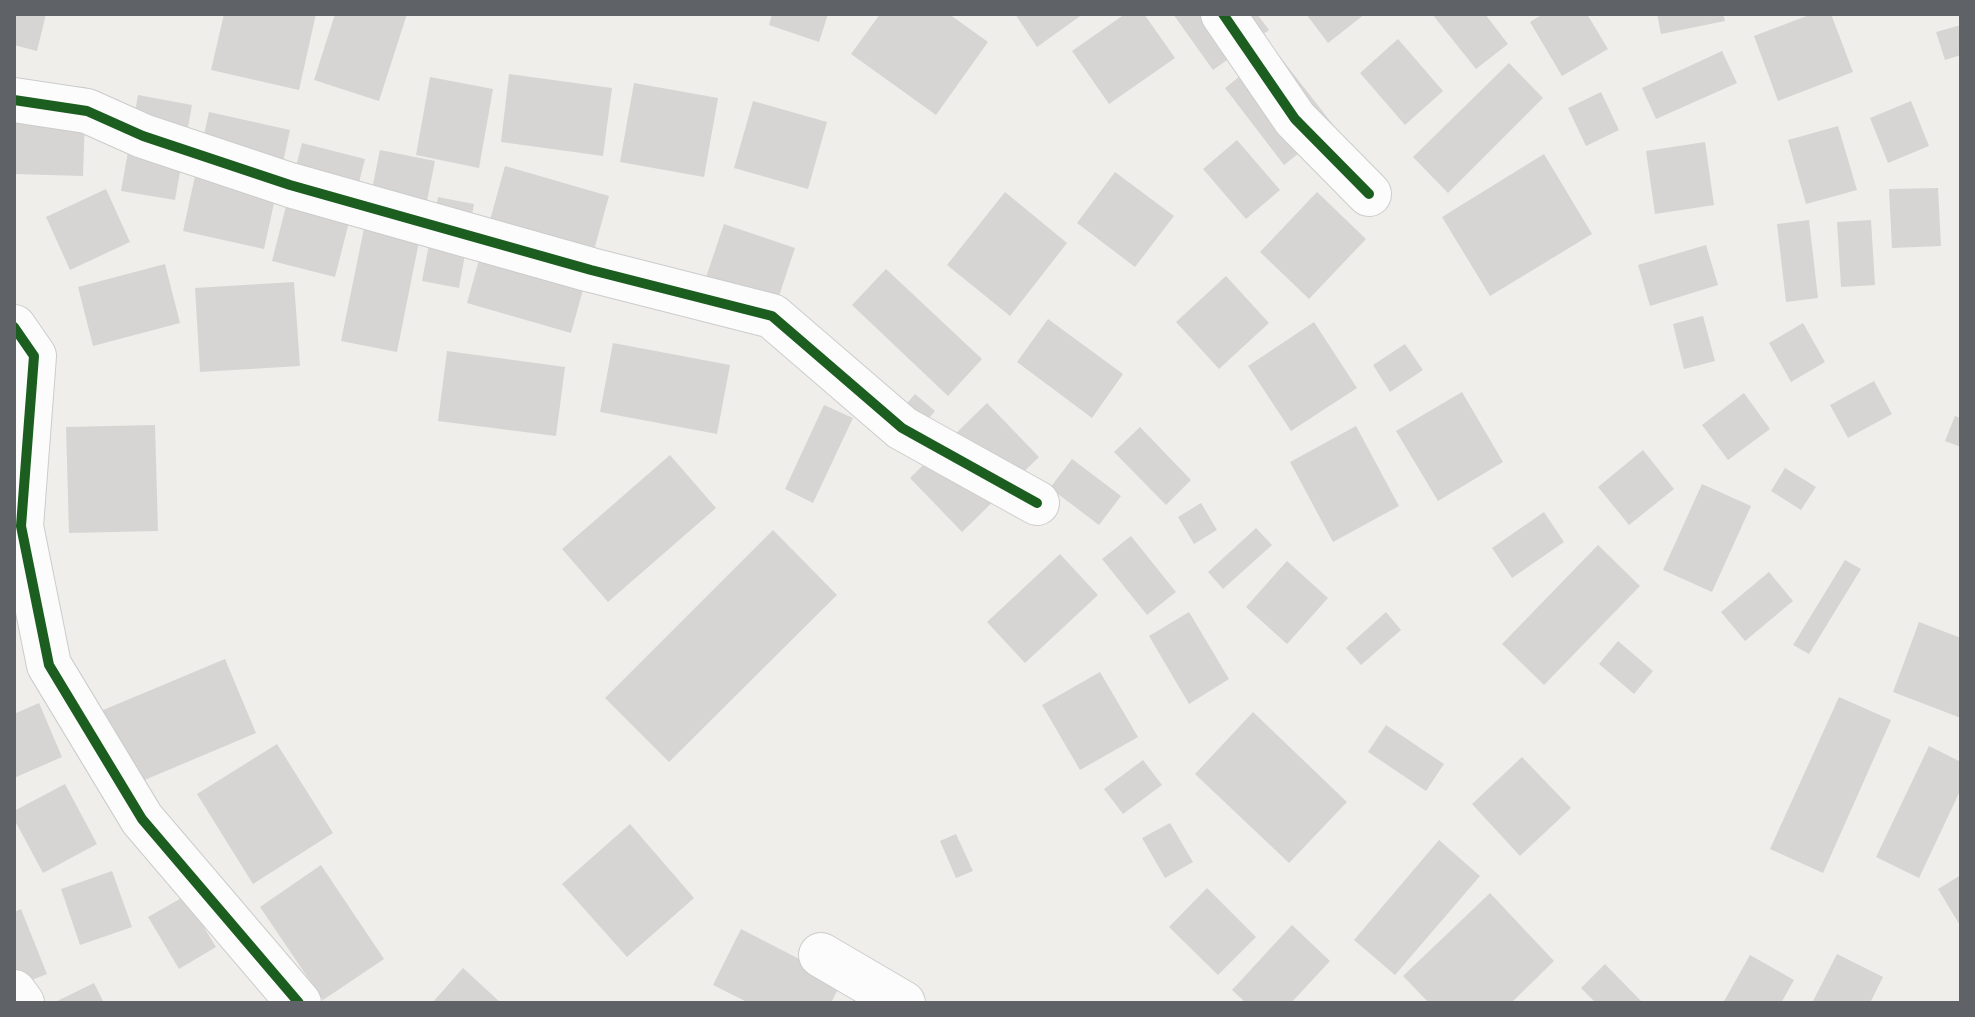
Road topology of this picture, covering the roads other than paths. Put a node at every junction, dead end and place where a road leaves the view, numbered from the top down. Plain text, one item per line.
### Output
1 (1223, 14) edge
2 (14, 100) edge
3 (1369, 194) dead end
4 (14, 327) edge
5 (1037, 503) dead end
6 (821, 955) dead end
7 (14, 992) edge
8 (22, 1003) edge
9 (299, 1003) edge
10 (903, 1003) edge

1 - 3 street
2 - 5 street
4 - 9 street
6 - 10 street
7 - 8 street

